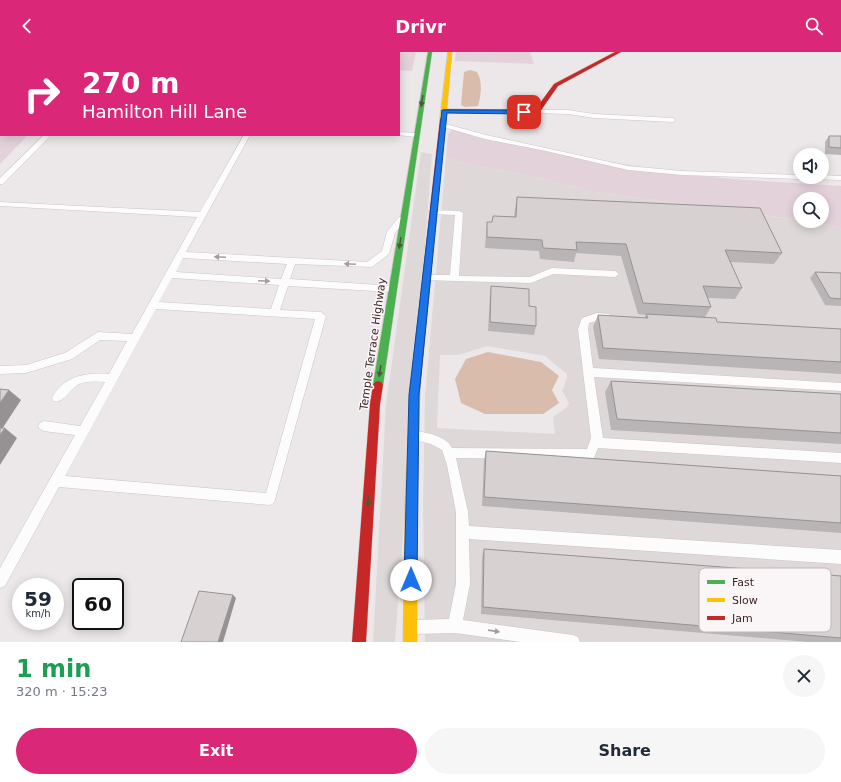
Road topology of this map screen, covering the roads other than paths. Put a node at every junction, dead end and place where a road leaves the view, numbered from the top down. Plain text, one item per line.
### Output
1 (430, 52) edge
2 (450, 52) edge
3 (618, 52) edge
4 (439, 62) junction
5 (444, 111) junction
6 (538, 112) junction
7 (673, 120) dead end
8 (442, 125) junction
9 (400, 134) edge
10 (417, 134) junction
11 (47, 136) edge
12 (245, 136) edge
13 (793, 177) edge
14 (829, 178) edge
15 (841, 178) edge
16 (0, 182) edge
17 (0, 204) edge
18 (433, 212) junction
19 (202, 215) junction
20 (404, 218) junction
21 (180, 255) junction
22 (292, 261) junction
23 (615, 274) dead end
24 (169, 275) junction
25 (426, 278) junction
26 (454, 279) junction
27 (284, 282) junction
28 (393, 289) junction
29 (152, 305) junction
30 (274, 313) junction
31 (621, 319) edge
32 (134, 338) junction
33 (0, 370) edge
34 (588, 372) junction
35 (112, 378) junction
36 (841, 387) edge
37 (56, 398) dead end
38 (44, 426) dead end
39 (83, 431) junction
40 (413, 435) junction
41 (596, 443) junction
42 (448, 452) junction
43 (841, 458) edge
44 (55, 482) junction
45 (462, 532) junction
46 (841, 557) edge
47 (0, 581) edge
48 (455, 626) junction
49 (410, 627) junction
50 (359, 642) edge
51 (410, 642) edge
52 (574, 642) edge

1 - 4 main road, Temple Terrace Highway
2 - 4 main road, Temple Terrace Highway
3 - 6 main road
4 - 5 main road, Temple Terrace Highway
4 -> 10 main road, Temple Terrace Highway
5 - 6 main road
5 - 8 main road, Temple Terrace Highway
6 - 7 lane
8 - 13 lane
8 - 18 main road, Temple Terrace Highway
9 - 10 lane
10 - 20 main road, Temple Terrace Highway
11 - 16 lane
12 - 19 lane
14 - 15 lane
17 - 19 lane
18 - 25 main road, Temple Terrace Highway
18 - 26 lane
19 - 21 lane
20 -> 22 lane
20 -> 28 main road, Temple Terrace Highway
22 -> 21 lane
21 - 24 lane
22 - 27 lane
23 - 26 lane
24 -> 27 lane
24 - 29 lane
25 - 26 lane
25 - 40 main road, Temple Terrace Highway
27 - 28 lane
27 - 30 lane
28 -> 50 main road, Temple Terrace Highway
29 - 30 lane
29 - 32 lane
30 - 44 lane
31 - 34 lane
32 - 33 lane
32 - 35 lane
34 - 36 lane
34 - 41 lane
35 - 37 lane
35 - 39 lane
38 - 39 lane
39 - 44 lane
40 - 42 lane
40 - 49 main road, Temple Terrace Highway
41 - 42 lane
41 - 43 lane
42 - 45 lane
44 - 47 lane
45 - 46 lane
45 - 48 lane
48 - 49 lane
48 -> 52 lane
49 - 51 main road, Temple Terrace Highway

